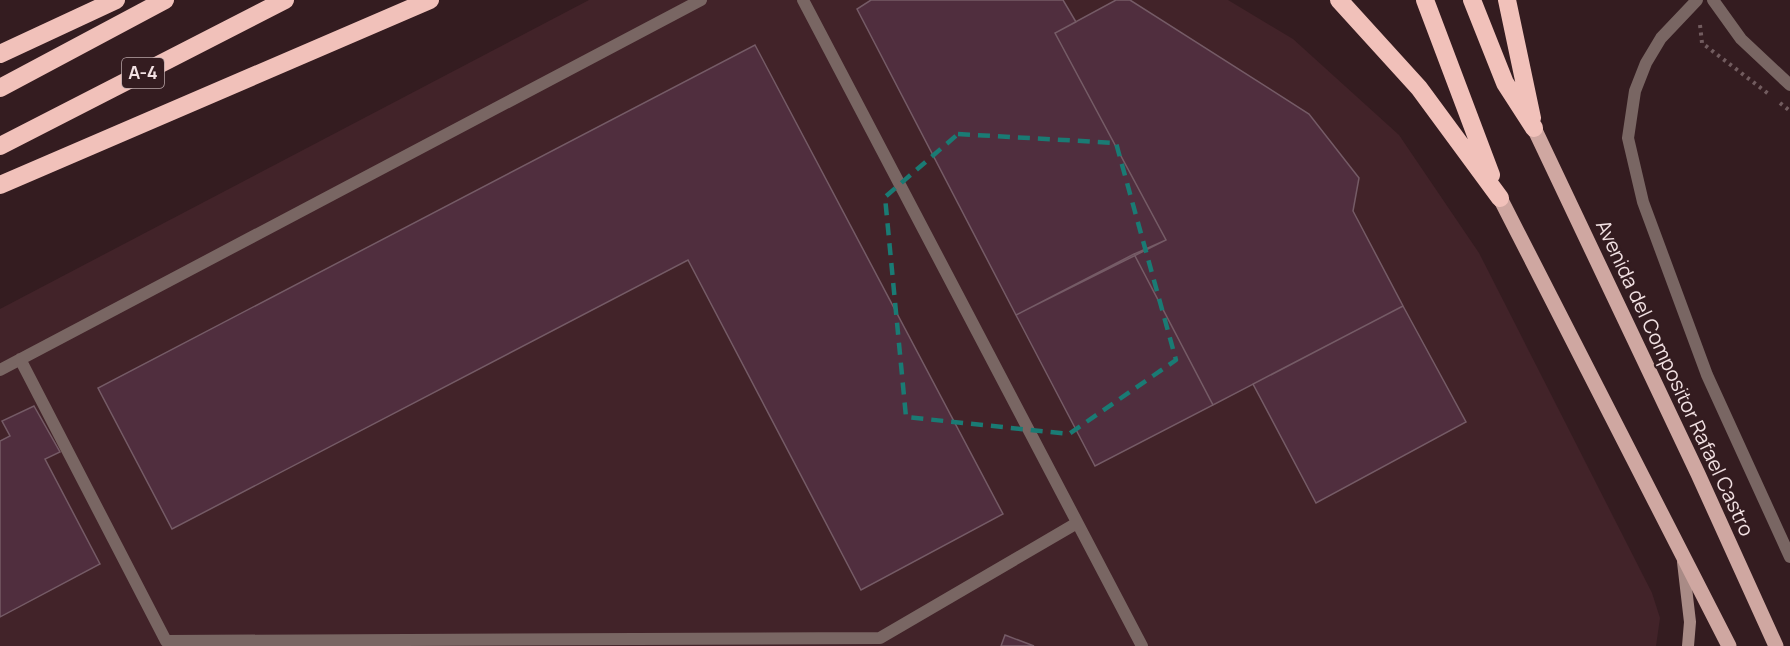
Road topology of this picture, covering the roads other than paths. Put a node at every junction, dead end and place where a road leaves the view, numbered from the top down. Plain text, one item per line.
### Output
1 (116, 0) edge
2 (165, 0) edge
3 (285, 0) edge
4 (430, 0) edge
5 (701, 0) edge
6 (802, 0) edge
7 (1338, 0) edge
8 (1425, 0) edge
9 (1473, 0) edge
10 (1508, 0) edge
11 (1697, 0) edge
12 (1713, 0) edge
13 (0, 54) edge
14 (1790, 86) edge
15 (0, 88) edge
16 (1534, 128) junction
17 (0, 146) edge
18 (0, 185) edge
19 (1500, 198) junction
20 (20, 359) junction
21 (0, 370) edge
22 (1077, 523) junction
23 (1681, 552) junction
24 (1790, 557) edge
25 (1142, 646) edge
26 (1688, 646) edge
27 (1729, 646) edge
28 (1776, 646) edge

1 - 13 highway
2 - 15 highway
3 - 17 highway, A-4
4 - 18 highway
5 - 20 street
6 - 22 street
7 - 19 highway
8 - 19 highway
9 - 16 highway
10 - 16 highway
11 - 24 street, Avenida del Compositor Rafael Castro
12 - 14 street
16 - 28 main road, Avenida del Compositor Rafael Castro
19 - 23 main road
20 - 21 street
20 - 22 street
22 - 25 street
23 - 26 main road
23 - 27 main road

